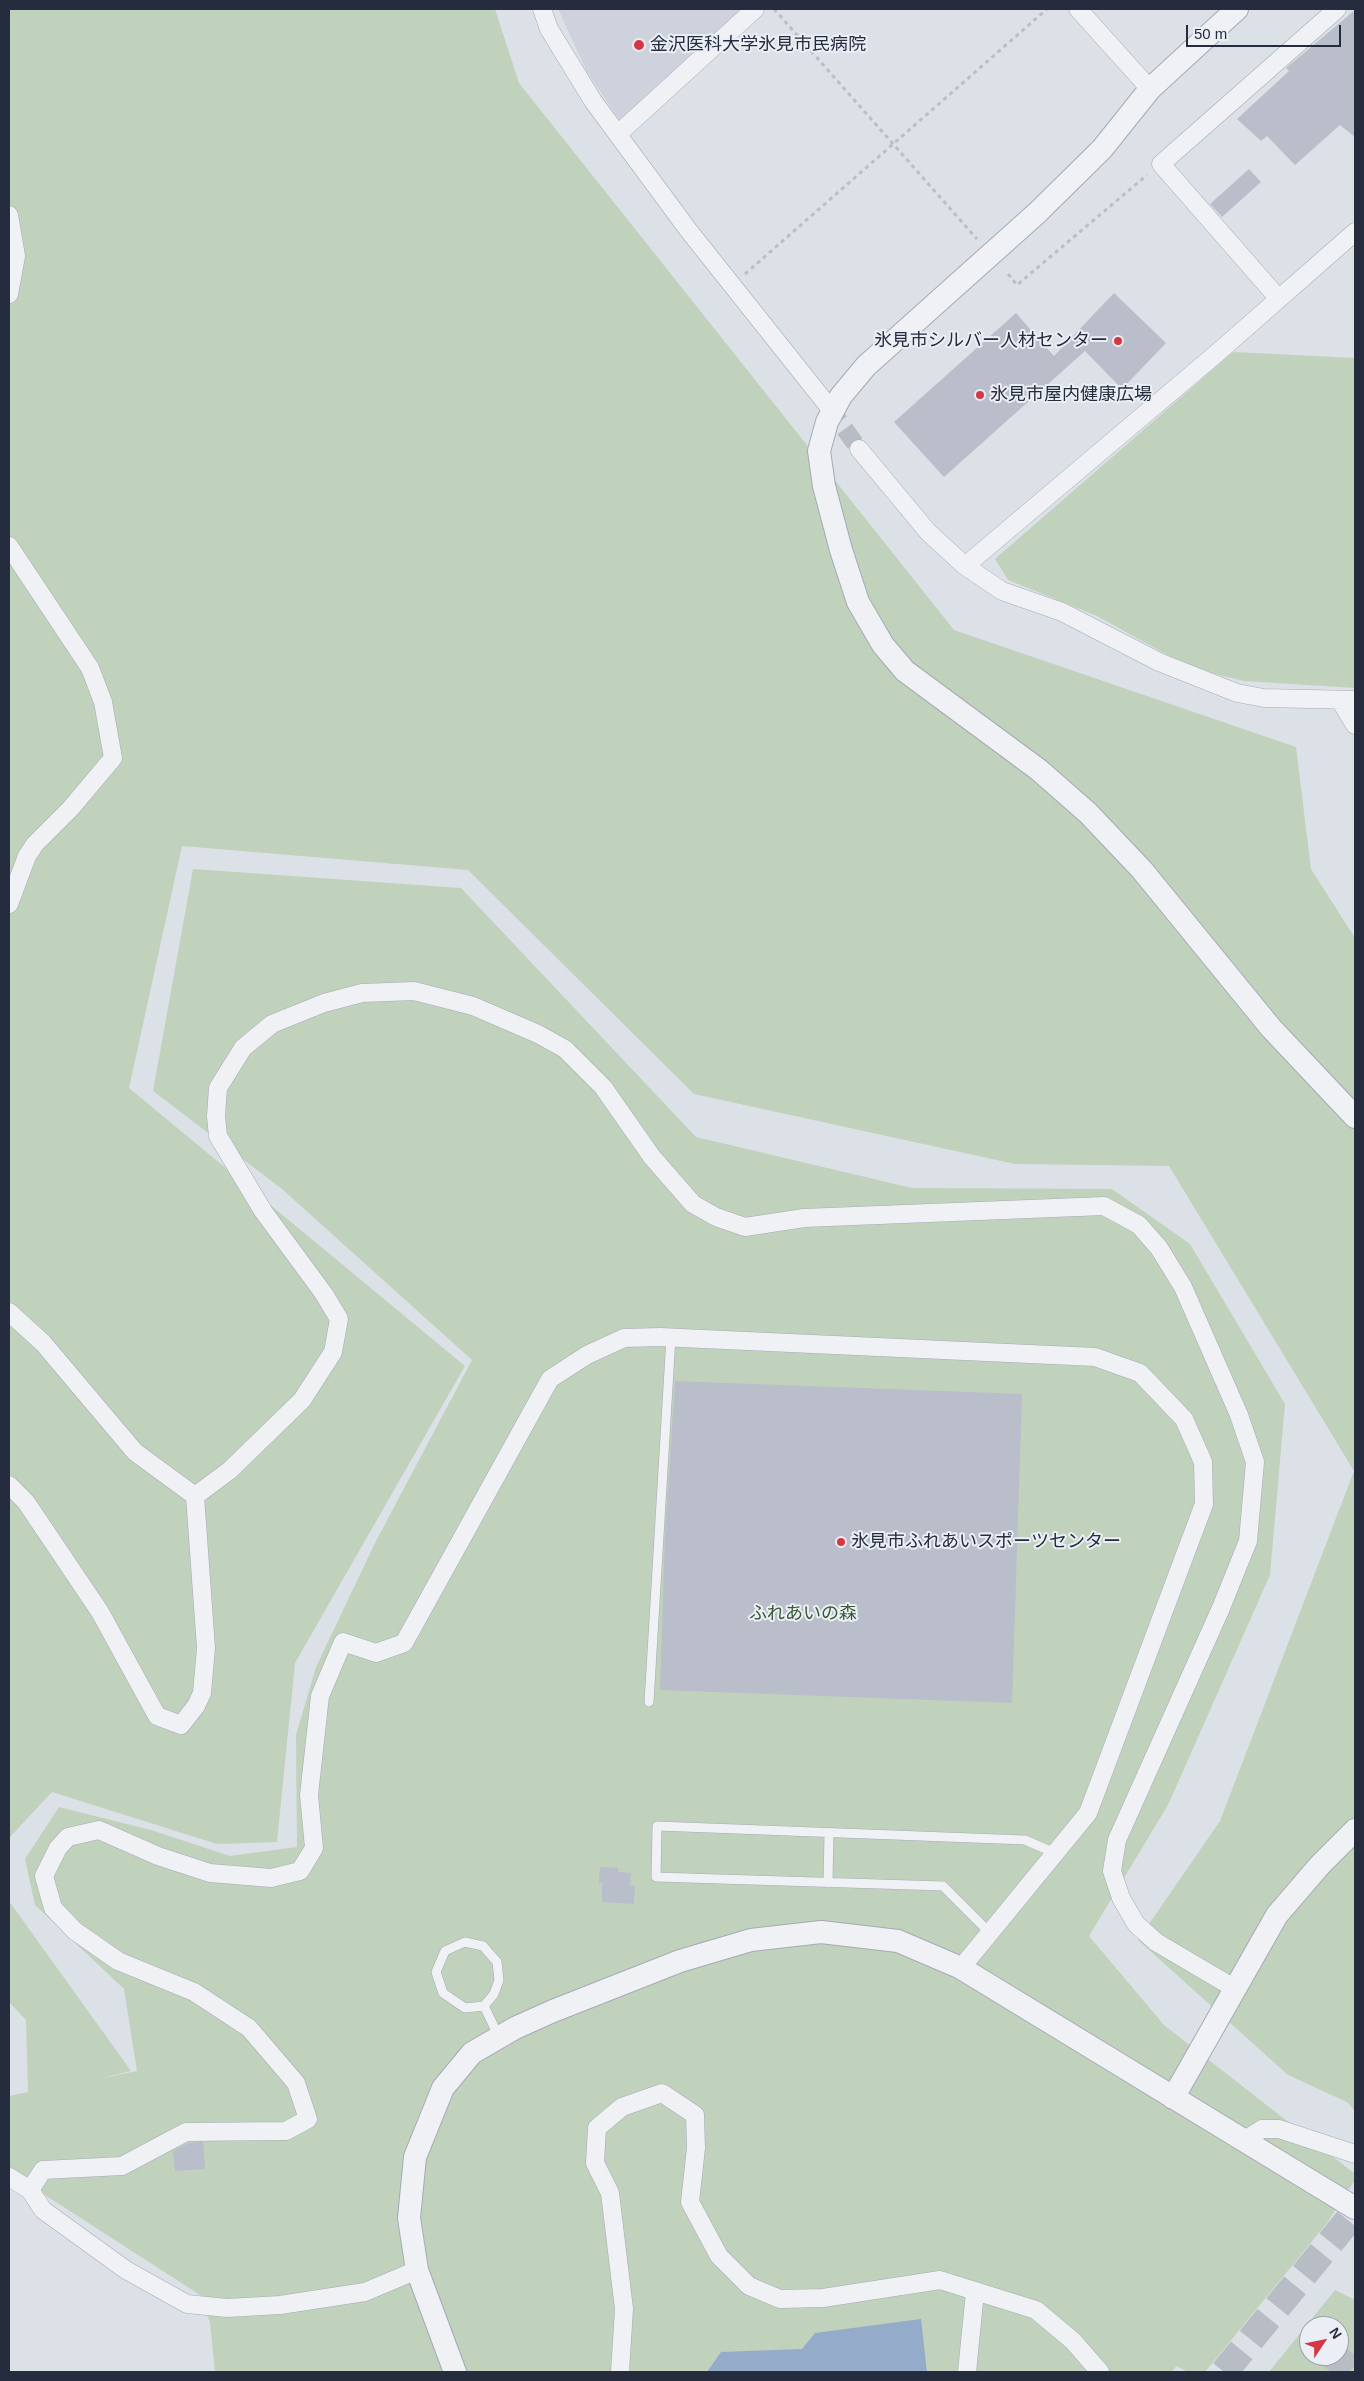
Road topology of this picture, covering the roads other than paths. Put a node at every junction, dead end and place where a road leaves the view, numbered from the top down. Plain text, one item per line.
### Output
1 (542, 9) edge
2 (755, 9) edge
3 (1078, 9) edge
4 (1237, 9) edge
5 (1337, 9) edge
6 (1150, 89) junction
7 (618, 134) junction
8 (9, 215) edge
9 (1355, 232) edge
10 (9, 294) edge
11 (1279, 299) junction
12 (829, 407) tunnel mouth
13 (859, 449) tunnel mouth
14 (9, 546) edge
15 (965, 566) junction
16 (1348, 700) edge
17 (1355, 725) edge
18 (9, 904) edge
19 (1355, 1117) edge
20 (9, 1312) edge
21 (671, 1337) junction
22 (9, 1485) edge
23 (195, 1496) junction
24 (650, 1702) dead end
25 (1355, 1830) edge
26 (829, 1833) junction
27 (1055, 1853) junction
28 (828, 1883) junction
29 (989, 1932) junction
30 (961, 1968) junction
31 (1234, 1988) junction
32 (484, 2006) junction
33 (499, 2037) junction
34 (1173, 2098) junction
35 (1243, 2141) junction
36 (1355, 2154) edge
37 (9, 2177) edge
38 (30, 2190) junction
39 (1355, 2208) edge
40 (418, 2270) junction
41 (975, 2292) junction
42 (455, 2372) edge
43 (620, 2372) edge
44 (967, 2372) edge
45 (1100, 2372) edge

1 - 7 street
2 - 7 street
3 - 6 street
4 - 6 street
5 - 11 street
6 - 19 street
7 - 12 street
8 - 10 street
9 - 11 street
11 - 15 street
13 - 15 street
14 - 18 street
15 - 16 street
16 - 17 street
20 - 23 street
21 - 24 lane
21 - 27 street
21 - 38 street
22 - 23 street
23 - 31 street
25 - 31 street
26 - 27 lane
26 - 28 lane
26 - 28 lane
27 - 29 street
28 - 29 lane
29 - 30 street
30 - 33 street
30 - 34 street
31 - 34 street
32 - 32 lane
32 - 33 lane
33 - 40 street
34 - 35 street
35 - 36 street
35 - 39 street
37 - 38 street
38 - 40 street
40 - 42 street
41 - 43 street
41 - 44 street
41 - 45 street

